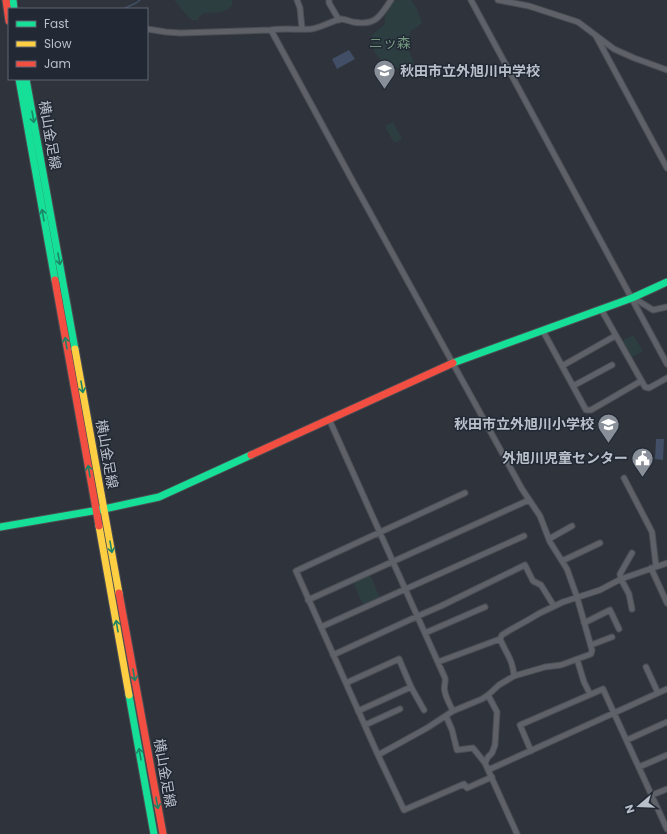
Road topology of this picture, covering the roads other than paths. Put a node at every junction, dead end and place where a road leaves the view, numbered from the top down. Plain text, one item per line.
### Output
1 (6, 0) edge
2 (297, 0) edge
3 (329, 0) edge
4 (392, 0) edge
5 (471, 0) edge
6 (498, 0) edge
7 (8, 14) edge
8 (339, 20) junction
9 (148, 29) edge
10 (302, 29) junction
11 (271, 30) junction
12 (596, 35) junction
13 (667, 70) edge
14 (19, 80) edge
15 (26, 80) edge
16 (667, 168) edge
17 (667, 282) edge
18 (633, 297) junction
19 (667, 307) edge
20 (600, 309) junction
21 (543, 330) junction
22 (616, 336) junction
23 (453, 363) junction
24 (667, 364) edge
25 (612, 365) dead end
26 (562, 366) junction
27 (667, 378) edge
28 (641, 381) junction
29 (573, 386) junction
30 (329, 419) junction
31 (624, 478) dead end
32 (465, 493) dead end
33 (529, 500) junction
34 (104, 509) junction
35 (96, 510) junction
36 (572, 526) dead end
37 (0, 527) edge
38 (380, 532) junction
39 (524, 536) dead end
40 (549, 539) junction
41 (600, 543) dead end
42 (632, 553) dead end
43 (562, 561) junction
44 (393, 562) junction
45 (667, 563) edge
46 (654, 567) junction
47 (621, 579) junction
48 (405, 589) junction
49 (577, 597) junction
50 (308, 600) junction
51 (667, 603) edge
52 (554, 606) junction
53 (484, 607) dead end
54 (632, 609) dead end
55 (418, 616) junction
56 (584, 623) junction
57 (321, 627) junction
58 (619, 629) dead end
59 (425, 633) junction
60 (612, 637) dead end
61 (500, 640) junction
62 (591, 646) junction
63 (333, 655) junction
64 (577, 659) junction
65 (438, 662) junction
66 (646, 667) dead end
67 (514, 676) junction
68 (346, 683) junction
69 (411, 687) junction
70 (667, 689) edge
71 (658, 693) junction
72 (590, 694) junction
73 (488, 695) junction
74 (400, 710) dead end
75 (424, 710) dead end
76 (358, 711) junction
77 (453, 711) junction
78 (614, 713) junction
79 (446, 716) junction
80 (667, 722) edge
81 (365, 725) junction
82 (627, 740) junction
83 (531, 751) junction
84 (378, 755) junction
85 (667, 755) edge
86 (485, 762) junction
87 (639, 767) junction
88 (488, 770) junction
89 (492, 777) junction
90 (667, 789) edge
91 (652, 795) junction
92 (666, 825) edge
93 (154, 834) edge
94 (163, 834) edge
95 (517, 834) edge

1 - 7 street
2 - 10 street
3 - 8 street
4 - 8 street
5 - 18 street
6 - 12 street
8 - 10 street
9 - 11 street
10 - 11 street
11 - 23 street
12 - 13 street
12 - 16 street
35 -> 14 street, 横山金足線
15 -> 34 street, 横山金足線
17 - 18 street
18 - 19 street
18 - 20 street
18 - 24 street
20 - 21 street
20 - 22 street
21 - 23 street
21 - 26 street
22 - 26 street
22 - 28 street
23 - 30 street
23 - 33 street
25 - 29 street
26 - 29 street
27 - 28 street
28 - 29 street
30 - 34 street
30 - 38 street
31 - 46 street
32 - 38 street
33 - 40 street
33 - 44 street
34 - 35 street
34 -> 94 street, 横山金足線
35 - 37 street
93 -> 35 street, 横山金足線
36 - 40 street
38 - 44 street
38 - 50 street
39 - 48 street
40 - 43 street
41 - 43 street
42 - 47 street
43 - 49 street
44 - 48 street
44 - 50 street
45 - 46 street
46 - 47 street
46 - 51 street
47 - 49 street
47 - 54 street
48 - 55 street
48 - 57 street
49 - 52 street
49 - 56 street
50 - 57 street
52 - 55 street
52 - 61 street
53 - 59 street
55 - 59 street
55 - 63 street
56 - 58 street
56 - 62 street
57 - 63 street
59 - 65 street
60 - 62 street
61 - 65 street
61 - 67 street
62 - 64 street
63 - 68 street
64 - 67 street
64 - 72 street
65 - 77 street
66 - 71 street
67 - 73 street
68 - 69 street
68 - 76 street
69 - 75 street
69 - 76 street
70 - 71 street
71 - 78 street
72 - 78 street
72 - 83 street
73 - 77 street
73 - 86 street
74 - 81 street
76 - 81 street
77 - 79 street
78 - 82 street
78 - 83 street
79 - 84 street
79 - 86 street
80 - 82 street
81 - 84 street
82 - 87 street
83 - 88 street
84 - 89 street
85 - 87 street
86 - 88 street
87 - 91 street
88 - 89 street
89 - 95 street
90 - 91 street
91 - 92 street

